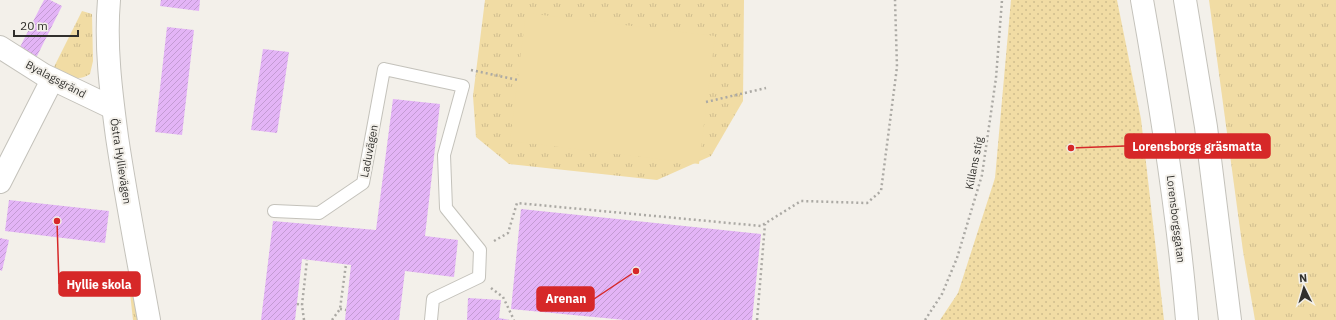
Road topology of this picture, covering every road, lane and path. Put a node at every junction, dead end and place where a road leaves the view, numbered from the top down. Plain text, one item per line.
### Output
1 (110, 0) edge
2 (895, 0) edge
3 (1002, 0) edge
4 (1142, 0) edge
5 (1185, 0) edge
6 (0, 47) edge
7 (465, 69) dead end
8 (52, 80) junction
9 (518, 80) dead end
10 (766, 88) dead end
11 (706, 102) dead end
12 (113, 108) junction
13 (0, 182) edge
14 (274, 211) dead end
15 (765, 224) junction
16 (480, 250) junction
17 (307, 260) dead end
18 (346, 264) dead end
19 (478, 277) junction
20 (297, 304) dead end
21 (302, 305) junction
22 (340, 309) junction
23 (346, 310) dead end
24 (149, 320) edge
25 (304, 320) edge
26 (332, 320) edge
27 (431, 320) edge
28 (514, 320) edge
29 (757, 320) edge
30 (925, 320) edge
31 (1187, 320) edge
32 (1230, 320) edge

1 - 12 main road, Östra Hyllievägen
2 - 15 path
3 - 30 path, Killans stig
4 - 31 main road, Lorensborgsgatan
5 - 32 main road
6 - 8 main road, Byalagsgränd
7 - 9 path
8 - 12 main road, Byalagsgränd
8 - 13 main road
10 - 11 path
12 - 24 main road, Östra Hyllievägen
14 - 16 lane, Laduvägen
15 - 16 path
15 - 29 path
16 - 19 lane
17 - 21 path
18 - 22 path
19 - 27 lane
19 - 28 path
20 - 21 path
21 - 25 path
22 - 23 path
22 - 26 path

